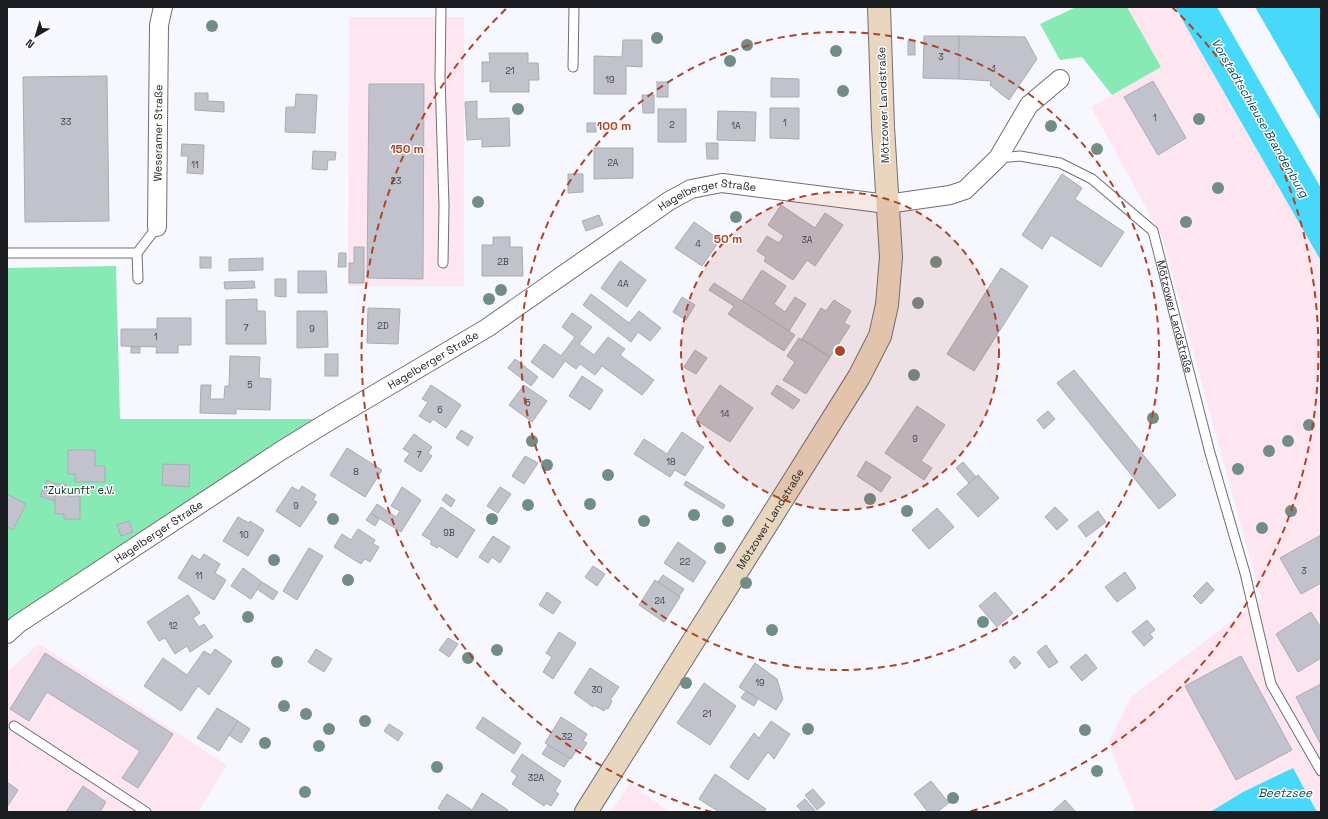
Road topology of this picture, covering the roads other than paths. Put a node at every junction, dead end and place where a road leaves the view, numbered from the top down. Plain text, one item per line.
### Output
1 (163, 7) edge
2 (441, 7) edge
3 (574, 7) edge
4 (879, 7) edge
5 (573, 67) dead end
6 (1060, 79) dead end
7 (998, 158) junction
8 (887, 204) junction
9 (157, 227) joint
10 (7, 253) edge
11 (137, 253) junction
12 (443, 263) dead end
13 (138, 279) dead end
14 (7, 634) edge
15 (14, 726) dead end
16 (1321, 772) edge
17 (146, 812) edge
18 (586, 812) edge

1 - 9 street, Weseramer Straße
2 - 12 lane
3 - 5 lane
4 - 8 main road, Mötzower Landstraße
6 - 7 street
7 - 8 street
7 - 16 lane, Mötzower Landstraße
8 - 14 street, Hagelberger Straße
8 - 18 main road, Mötzower Landstraße
9 - 11 lane, Weseramer Straße
10 - 11 lane
11 - 13 lane
15 - 17 lane

